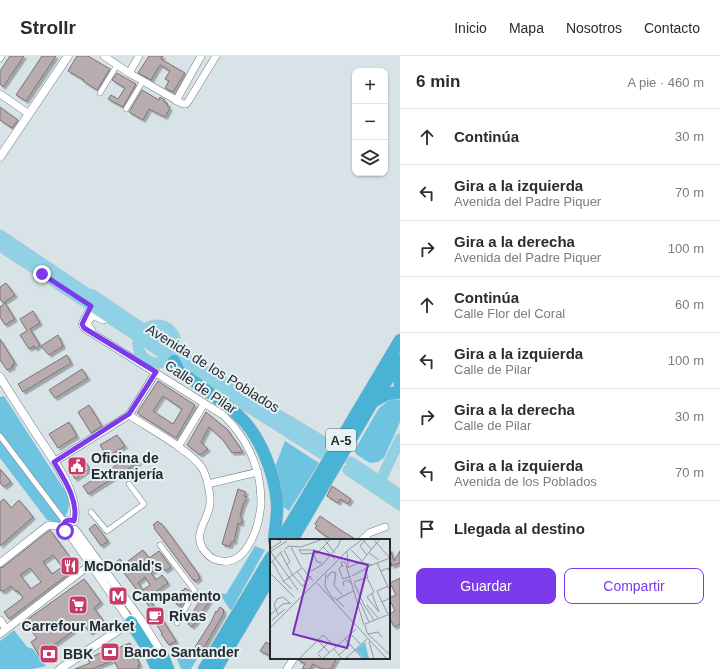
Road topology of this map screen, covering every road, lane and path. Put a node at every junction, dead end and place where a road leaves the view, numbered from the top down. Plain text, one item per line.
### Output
1 (68, 56) edge
2 (104, 56) edge
3 (139, 56) edge
4 (201, 56) edge
5 (216, 56) edge
6 (117, 65) junction
7 (129, 73) junction
8 (143, 81) junction
9 (100, 93) dead end
10 (0, 94) edge
11 (176, 101) junction
12 (126, 109) dead end
13 (29, 114) junction
14 (0, 157) edge
15 (0, 235) edge
16 (0, 246) edge
17 (91, 306) junction
18 (108, 318) junction
19 (136, 324) junction
20 (92, 332) junction
21 (142, 334) junction
22 (400, 340) edge
23 (173, 357) junction
24 (400, 361) edge
25 (156, 372) junction
26 (0, 377) edge
27 (400, 385) edge
28 (400, 393) edge
29 (372, 403) junction
30 (204, 404) junction
31 (129, 414) junction
32 (0, 436) edge
33 (400, 439) edge
34 (327, 444) dead end
35 (178, 447) junction
36 (400, 452) edge
37 (321, 453) dead end
38 (54, 462) junction
39 (361, 469) junction
40 (388, 470) junction
41 (258, 472) junction
42 (129, 484) dead end
43 (208, 484) junction
44 (379, 487) junction
45 (397, 493) edge
46 (400, 505) edge
47 (91, 512) dead end
48 (385, 527) dead end
49 (68, 528) junction
50 (274, 539) edge
51 (282, 539) edge
52 (293, 539) edge
53 (363, 539) edge
54 (160, 545) dead end
55 (270, 559) edge
56 (0, 563) edge
57 (91, 564) junction
58 (270, 578) edge
59 (134, 618) junction
60 (0, 620) edge
61 (177, 624) dead end
62 (6, 629) junction
63 (0, 634) edge
64 (162, 654) joint
65 (293, 659) edge
66 (163, 668) edge
67 (60, 669) edge
68 (204, 669) edge
69 (216, 669) edge
70 (287, 669) edge

1 - 13 street
2 - 6 street
3 - 7 street
4 - 11 street
5 - 11 street
6 - 7 street
6 - 9 street
7 - 8 street
8 - 11 street
8 - 12 street
10 - 13 street
13 - 14 street
15 - 19 main road, Avenida de los Poblados
16 - 17 main road, Avenida de los Poblados
17 - 18 main road, Avenida de los Poblados
17 - 19 street, Avenida de los Poblados
17 - 20 street
18 - 20 street
18 - 21 main road, Avenida de los Poblados
19 - 21 main road, Avenida de los Poblados
20 - 25 street, Calle de Pilar
21 - 23 main road, Avenida de los Poblados
21 - 23 main road
22 - 51 highway, A-5
23 - 34 main road, Avenida de los Poblados
23 - 37 main road, Avenida de los Poblados
23 - 50 highway
24 - 27 highway
24 - 29 highway, A-5
25 - 30 street, Calle de Pilar
25 - 31 street
26 - 38 street
28 - 29 highway
29 - 52 highway, A-5
30 - 35 street
30 - 41 street, Calle de Pilar
31 - 35 street, Calle de Pilar
31 - 38 street
32 - 49 street
33 - 40 main road
35 - 43 street, Calle de Pilar
36 - 40 main road
38 - 49 street
39 - 40 main road
39 - 44 main road
39 - 44 main road
40 - 44 main road
40 - 45 main road
41 - 43 street
41 - 43 street, Calle de Pilar
42 - 47 street
44 - 45 main road
44 - 46 main road
48 - 53 street
49 - 56 street
49 - 57 street
49 - 59 street
54 - 61 street
55 - 68 highway
57 - 59 street
57 - 62 street
58 - 69 highway
59 - 64 street
59 - 66 highway
59 - 67 street
60 - 62 street
62 - 63 street
64 - 66 highway
65 - 70 street

